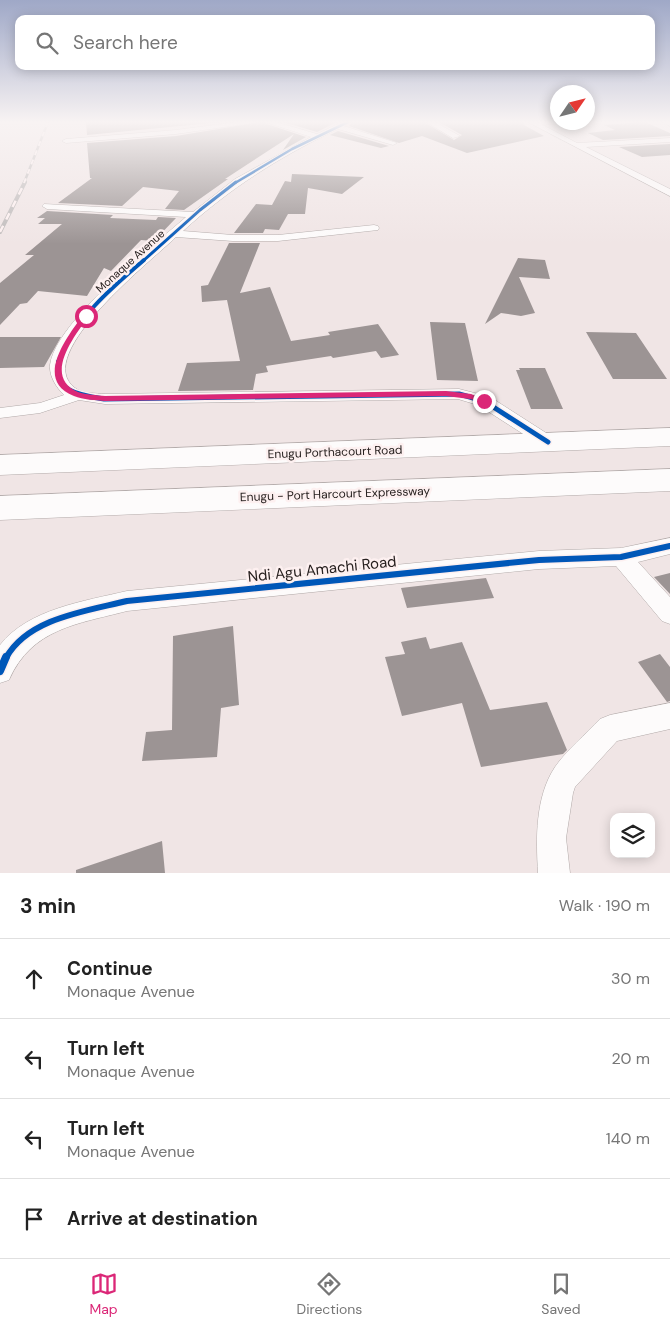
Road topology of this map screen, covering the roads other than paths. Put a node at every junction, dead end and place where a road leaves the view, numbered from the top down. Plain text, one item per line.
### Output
1 (270, 163) edge
2 (610, 163) edge
3 (670, 193) edge
4 (47, 206) dead end
5 (196, 215) junction
6 (374, 228) dead end
7 (174, 234) junction
8 (77, 395) junction
9 (0, 414) edge
10 (670, 437) edge
11 (548, 442) junction
12 (0, 465) edge
13 (670, 480) edge
14 (0, 508) edge
15 (670, 546) edge
16 (621, 557) junction
17 (670, 614) edge
18 (4, 656) edge
19 (670, 716) edge
20 (554, 873) edge

1 - 5 street, Monaque Avenue
2 - 3 street
4 - 5 street
5 - 7 street, Monaque Avenue
6 - 7 street
7 - 8 street, Monaque Avenue
8 - 9 street
8 - 11 street
10 - 11 highway, Enugu Porthacourt Road
11 - 12 highway, Enugu Porthacourt Road
13 - 14 highway, Enugu - Port Harcourt Expressway
15 - 16 street, Ndi Agu Amachi Road
16 - 17 street
16 - 18 street, Ndi Agu Amachi Road
19 - 20 street

